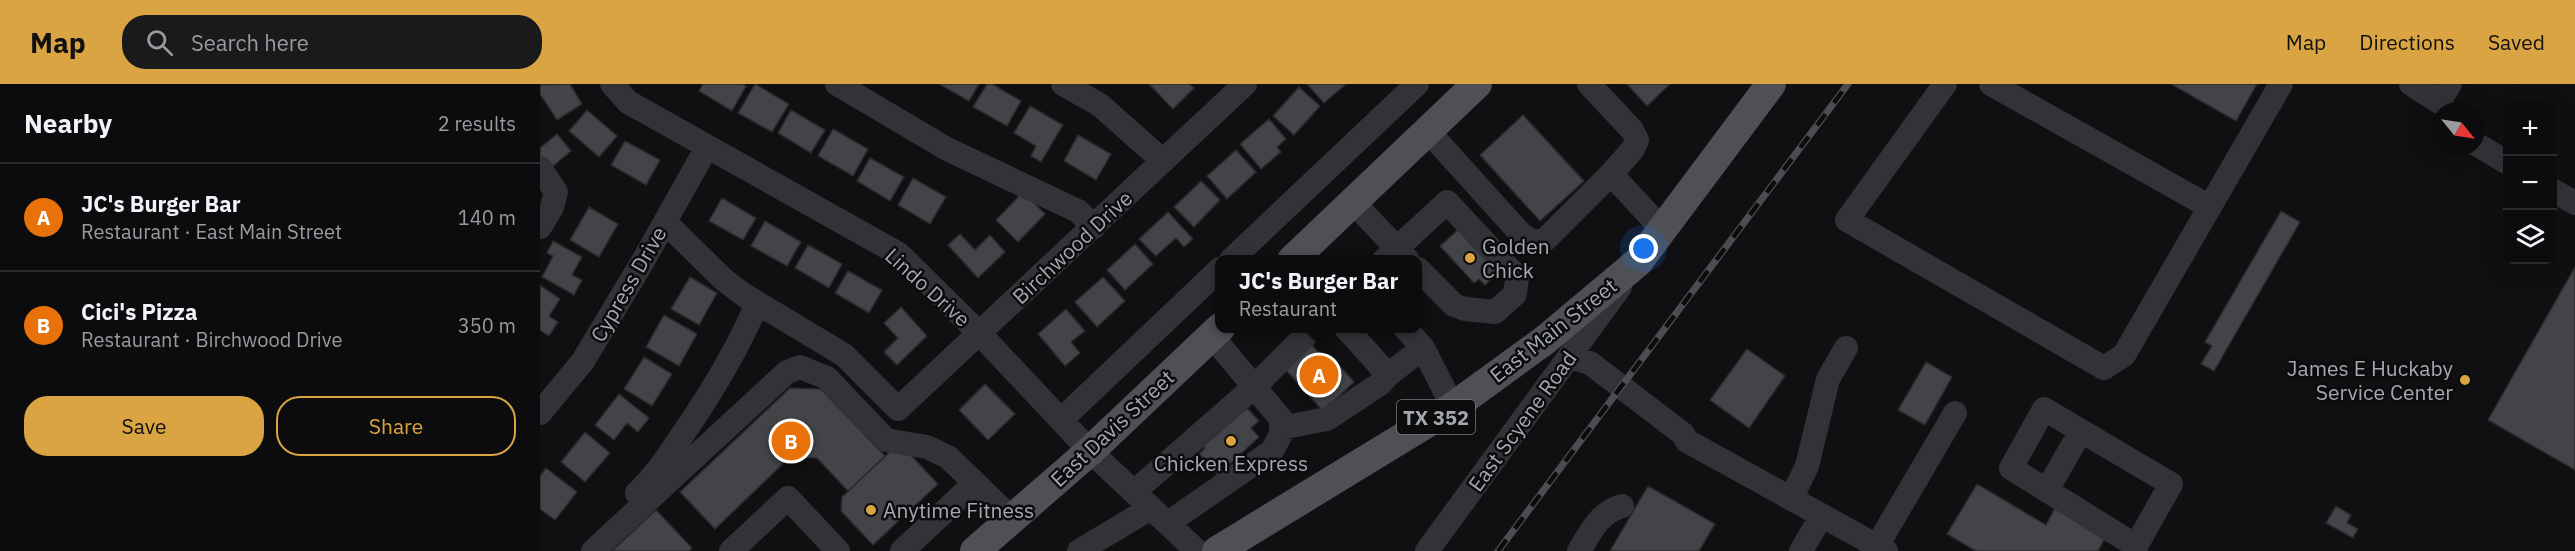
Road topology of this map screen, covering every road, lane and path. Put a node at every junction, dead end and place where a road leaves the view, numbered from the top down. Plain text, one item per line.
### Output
1 (612, 84) edge
2 (837, 84) edge
3 (1063, 84) edge
4 (1245, 84) edge
5 (1417, 84) edge
6 (1477, 84) edge
7 (1589, 84) edge
8 (1771, 84) edge
9 (1944, 84) edge
10 (1991, 84) edge
11 (2281, 84) edge
12 (2411, 84) edge
13 (2444, 99) edge
14 (1428, 131) junction
15 (707, 147) junction
16 (2485, 149) edge
17 (2503, 160) edge
18 (1163, 161) junction
19 (540, 168) edge
20 (1611, 174) junction
21 (2557, 192) edge
22 (1353, 202) junction
23 (2575, 203) edge
24 (2210, 207) junction
25 (665, 222) junction
26 (540, 227) edge
27 (1094, 227) junction
28 (1662, 229) junction
29 (1236, 255) edge
30 (1297, 255) edge
31 (1395, 255) edge
32 (1397, 255) edge
33 (1638, 262) junction
34 (1422, 273) edge
35 (1215, 275) edge
36 (757, 303) junction
37 (1215, 333) edge
38 (1217, 333) edge
39 (1308, 333) edge
40 (1350, 333) edge
41 (1410, 333) edge
42 (980, 334) junction
43 (1545, 340) junction
44 (1423, 348) junction
45 (1846, 348) dead end
46 (1569, 357) junction
47 (1388, 375) junction
48 (1254, 387) junction
49 (1453, 407) junction
50 (1955, 413) dead end
51 (540, 414) edge
52 (1061, 420) junction
53 (1281, 428) junction
54 (2081, 431) junction
55 (1090, 451) junction
56 (975, 483) junction
57 (2047, 490) junction
58 (1791, 499) junction
59 (1622, 506) dead end
60 (1151, 508) junction
61 (1822, 515) junction
62 (1012, 519) junction
63 (1881, 549) edge
64 (2136, 549) edge
65 (576, 551) edge
66 (593, 551) edge
67 (730, 551) edge
68 (838, 551) edge
69 (902, 551) edge
70 (975, 551) edge
71 (1079, 551) edge
72 (1197, 551) edge
73 (1217, 551) edge
74 (1427, 551) edge
75 (1579, 551) edge
76 (1801, 551) edge

1 - 15 street, Lindo Drive
2 - 27 street
3 - 18 street
4 - 18 street, Birchwood Drive
5 - 29 street
6 - 14 main road
7 - 20 street
8 - 28 main road, East Main Street / TX 352
9 - 24 street
10 - 24 street
11 - 24 street
12 - 13 street
14 - 20 street
14 - 22 main road
15 - 25 street, Cypress Drive
15 - 42 street, Lindo Drive
16 - 17 street
18 - 27 street, Birchwood Drive
19 - 26 street
20 - 28 street
21 - 23 street
22 - 30 main road
22 - 31 street
25 - 36 street
25 - 51 street, Cypress Drive
27 - 42 street, Birchwood Drive
28 - 33 main road, East Main Street / TX 352
32 - 34 street
33 - 43 main road, East Main Street / TX 352
33 - 46 street, East Scyene Road
35 - 52 street
36 - 42 street, Birchwood Drive
36 - 65 street
37 - 55 main road, East Davis Street
38 - 48 street
39 - 48 street
40 - 47 street
41 - 44 street
42 - 52 street, Lindo Drive
43 - 46 street
43 - 49 main road, East Main Street / TX 352
44 - 47 street
44 - 49 street
45 - 58 street
46 - 58 street
46 - 74 street, East Scyene Road
47 - 53 street
48 - 53 street
48 - 60 street
49 - 73 main road, East Main Street / TX 352
50 - 63 street
52 - 55 street, Lindo Drive
53 - 60 street
54 - 57 street
54 - 57 street
54 - 64 street
55 - 60 street, Lindo Drive
55 - 62 main road, East Davis Street
56 - 62 street
56 - 66 street
56 - 69 street
57 - 64 street
58 - 61 street
59 - 75 street
60 - 71 street
60 - 72 street, Lindo Drive
61 - 63 street
61 - 76 street
62 - 70 main road, East Davis Street
67 - 68 street

